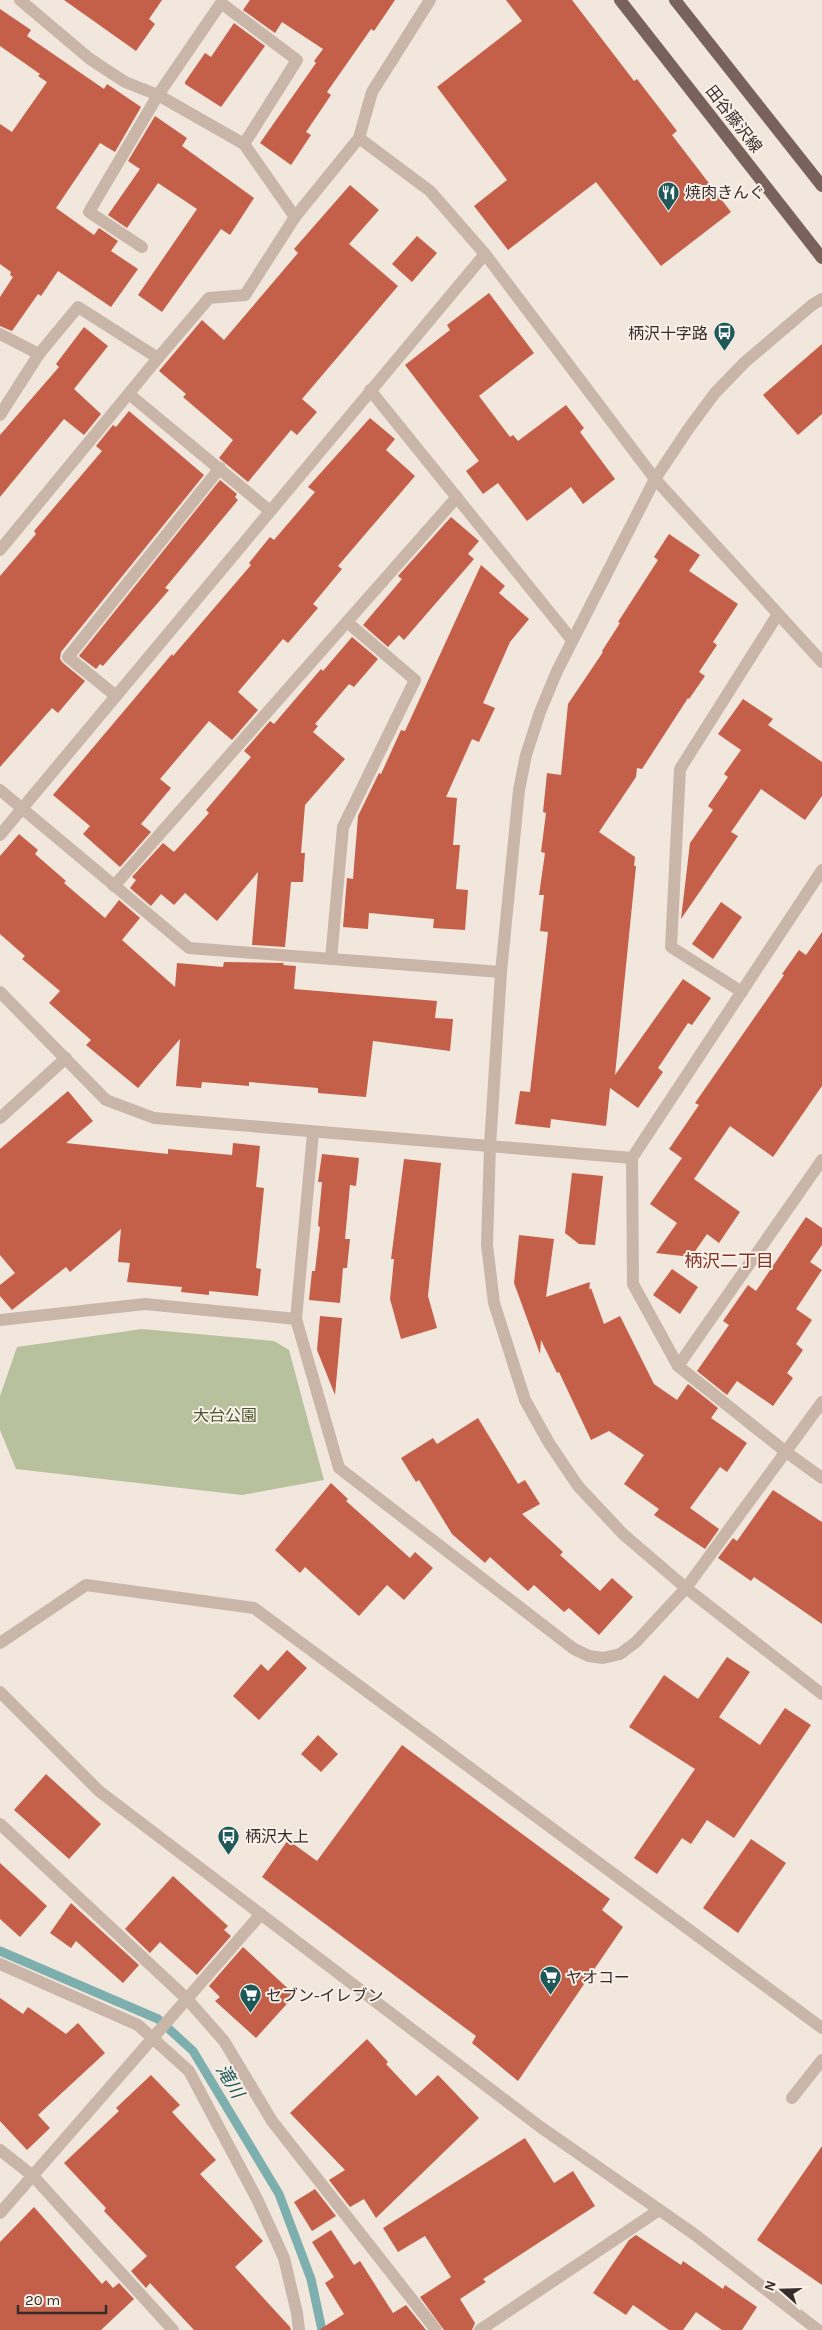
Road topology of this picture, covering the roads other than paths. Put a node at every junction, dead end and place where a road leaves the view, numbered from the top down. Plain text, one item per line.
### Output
1 (20, 0) edge
2 (430, 0) edge
3 (620, 0) edge
4 (675, 0) edge
5 (158, 96) junction
6 (359, 138) junction
7 (244, 144) junction
8 (822, 186) edge
9 (295, 216) junction
10 (142, 247) dead end
11 (485, 254) junction
12 (822, 258) edge
13 (822, 299) edge
14 (0, 334) edge
15 (39, 354) junction
16 (158, 358) junction
17 (370, 390) junction
18 (129, 394) junction
19 (0, 415) edge
20 (220, 468) junction
21 (655, 479) junction
22 (457, 497) junction
23 (270, 511) junction
24 (0, 550) edge
25 (778, 614) junction
26 (347, 622) junction
27 (572, 640) junction
28 (822, 662) edge
29 (116, 696) junction
30 (0, 790) edge
31 (22, 808) junction
32 (0, 835) edge
33 (822, 870) edge
34 (114, 886) junction
35 (331, 959) junction
36 (501, 972) junction
37 (0, 992) edge
38 (742, 992) junction
39 (66, 1058) junction
40 (0, 1118) edge
41 (313, 1133) junction
42 (490, 1146) junction
43 (632, 1158) junction
44 (822, 1160) edge
45 (296, 1319) junction
46 (0, 1320) edge
47 (678, 1366) junction
48 (822, 1402) edge
49 (786, 1452) junction
50 (822, 1478) edge
51 (686, 1588) junction
52 (0, 1643) edge
53 (0, 1692) edge
54 (822, 1694) edge
55 (0, 1824) edge
56 (261, 1914) junction
57 (0, 1964) edge
58 (187, 1999) junction
59 (822, 2028) edge
60 (152, 2038) junction
61 (822, 2060) edge
62 (792, 2098) dead end
63 (0, 2150) edge
64 (32, 2176) junction
65 (659, 2210) junction
66 (0, 2213) edge
67 (173, 2330) edge
68 (299, 2330) edge
69 (436, 2330) edge
70 (480, 2330) edge
71 (818, 2330) edge

1 - 5 street
2 - 6 street
3 - 12 main road, 田谷藤沢線
4 - 8 main road, 田谷藤沢線
5 - 7 street
5 - 7 street
5 - 10 street
6 - 9 street
6 - 11 street
7 - 9 street
9 - 16 street
11 - 17 street
11 - 21 street
13 - 21 street
14 - 15 street
15 - 16 street
15 - 19 street
16 - 18 street
17 - 22 street
17 - 23 street
18 - 20 street
18 - 24 street
20 - 23 street
20 - 29 street
21 - 25 street
21 - 27 street
22 - 26 street
22 - 27 street
23 - 29 street
25 - 28 street
25 - 38 street
26 - 34 street
26 - 35 street
27 - 36 street
29 - 31 street
30 - 31 street
31 - 32 street
31 - 34 street
33 - 38 street
34 - 35 street
35 - 36 street
36 - 42 street
37 - 39 street
38 - 43 street
39 - 40 street
39 - 41 street
41 - 42 street
41 - 45 street
42 - 43 street
42 - 51 street
43 - 47 street
44 - 47 street
45 - 46 street
45 - 51 street
47 - 49 street
48 - 49 street
49 - 50 street
49 - 51 street
51 - 54 street
52 - 59 street
53 - 56 street
55 - 58 street
56 - 58 street
56 - 65 street
57 - 60 street
58 - 60 street
58 - 69 street
60 - 64 street
60 - 68 street
61 - 62 street
63 - 64 street
64 - 66 street
64 - 67 street
65 - 70 street
65 - 71 street

